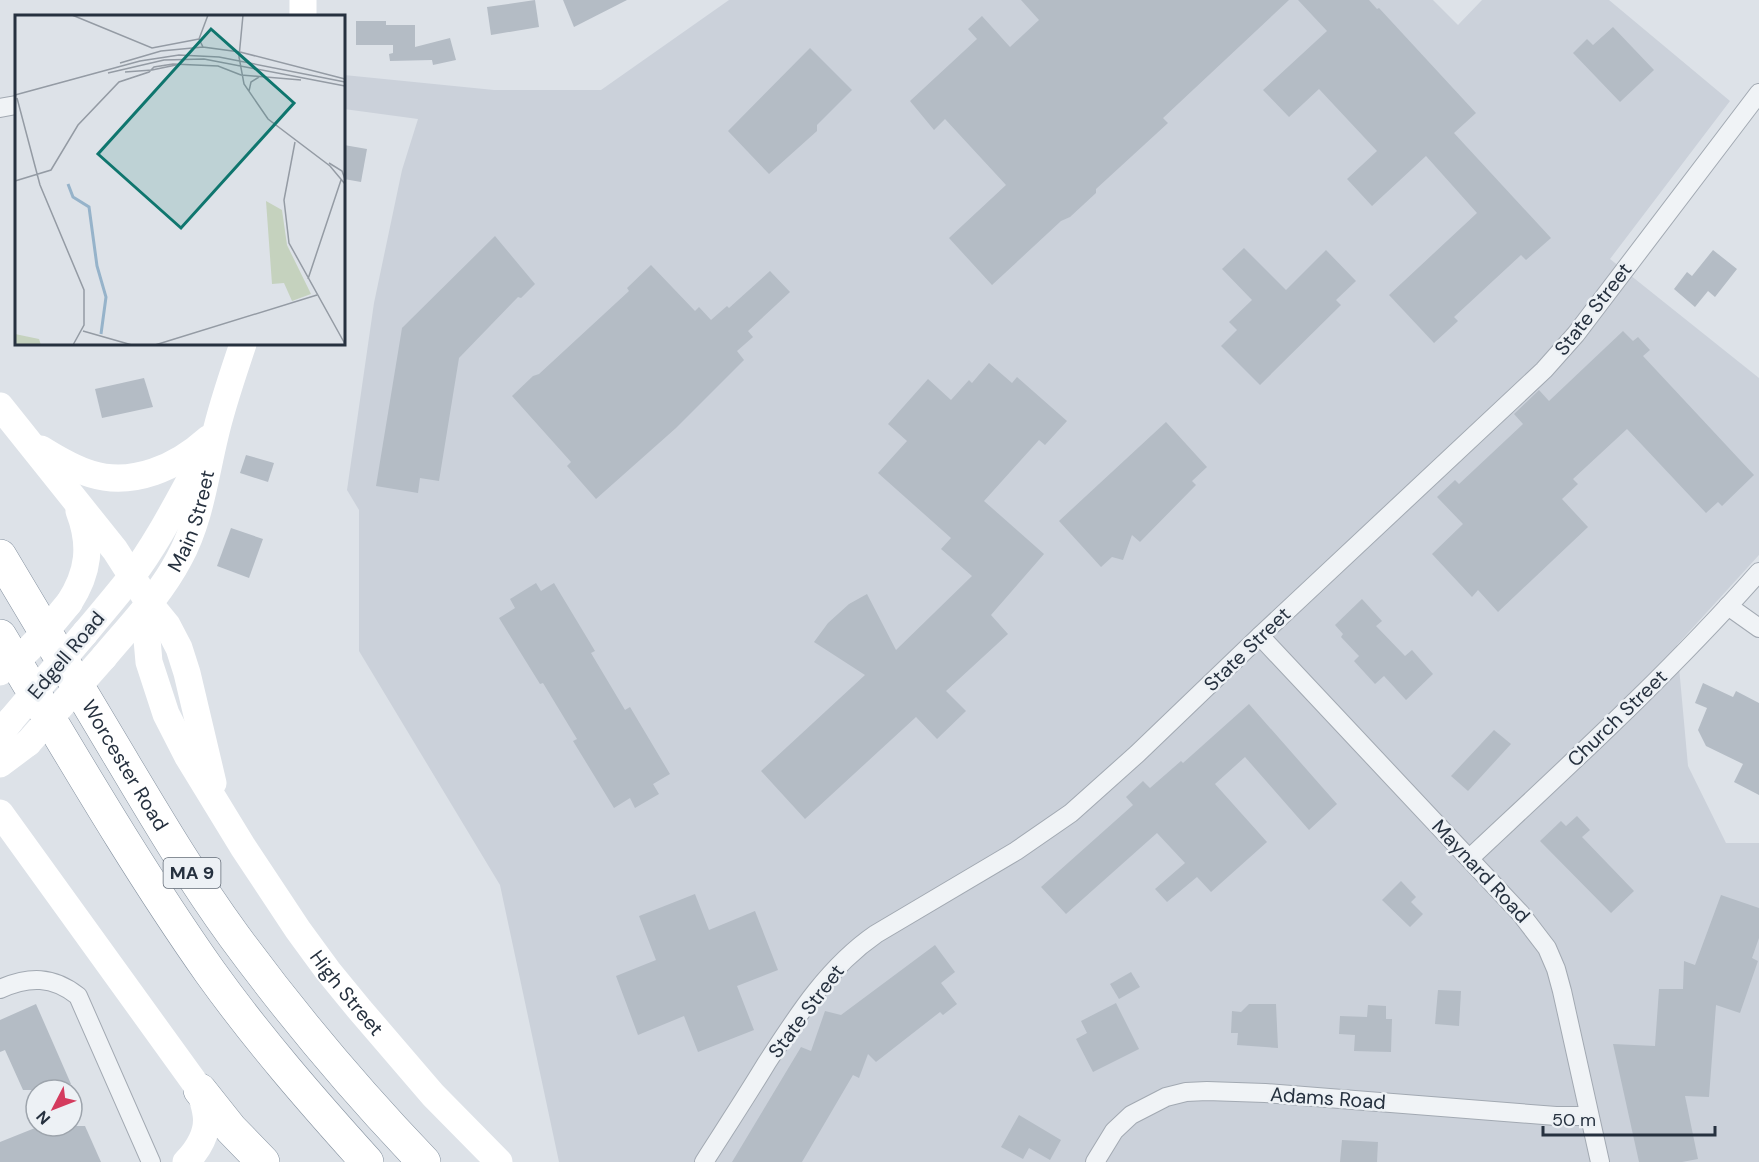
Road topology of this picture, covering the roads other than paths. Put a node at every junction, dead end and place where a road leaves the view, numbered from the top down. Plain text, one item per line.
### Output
1 (1759, 93) edge
2 (15, 105) edge
3 (0, 108) edge
4 (243, 345) edge
5 (0, 406) edge
6 (216, 432) junction
7 (28, 441) junction
8 (74, 498) junction
9 (0, 556) edge
10 (1759, 572) edge
11 (132, 575) junction
12 (149, 603) junction
13 (1728, 606) junction
14 (1759, 627) edge
15 (0, 636) edge
16 (1260, 636) junction
17 (0, 672) edge
18 (5, 727) edge
19 (0, 764) edge
20 (0, 813) edge
21 (1470, 858) junction
22 (0, 989) edge
23 (200, 1090) junction
24 (1589, 1116) junction
25 (151, 1162) edge
26 (186, 1162) edge
27 (263, 1162) edge
28 (367, 1162) edge
29 (424, 1162) edge
30 (499, 1162) edge
31 (704, 1162) edge
32 (1095, 1162) edge
33 (1600, 1162) edge

1 - 16 street, State Street
2 - 3 street
4 - 6 main road, Main Street
5 - 7 main road
6 - 7 main road
6 - 11 main road, Main Street
6 - 12 main road, Main Street
7 - 8 main road
8 - 11 main road
8 - 17 main road, bridge
9 - 29 highway, Worcester Road / MA 9
10 - 13 street, Church Street
11 - 12 main road
11 - 18 main road, Edgell Road, bridge
12 - 19 main road, Edgell Road, bridge
12 - 30 main road, High Street
13 - 14 street
13 - 21 street, Church Street
15 - 28 highway, Worcester Road / MA 9
16 - 21 street, Maynard Road
16 - 31 street, State Street
20 - 23 main road
21 - 24 street, Maynard Road
22 - 25 street
23 - 26 main road
23 - 27 highway
24 - 32 street, Adams Road
24 - 33 street, Maynard Road

